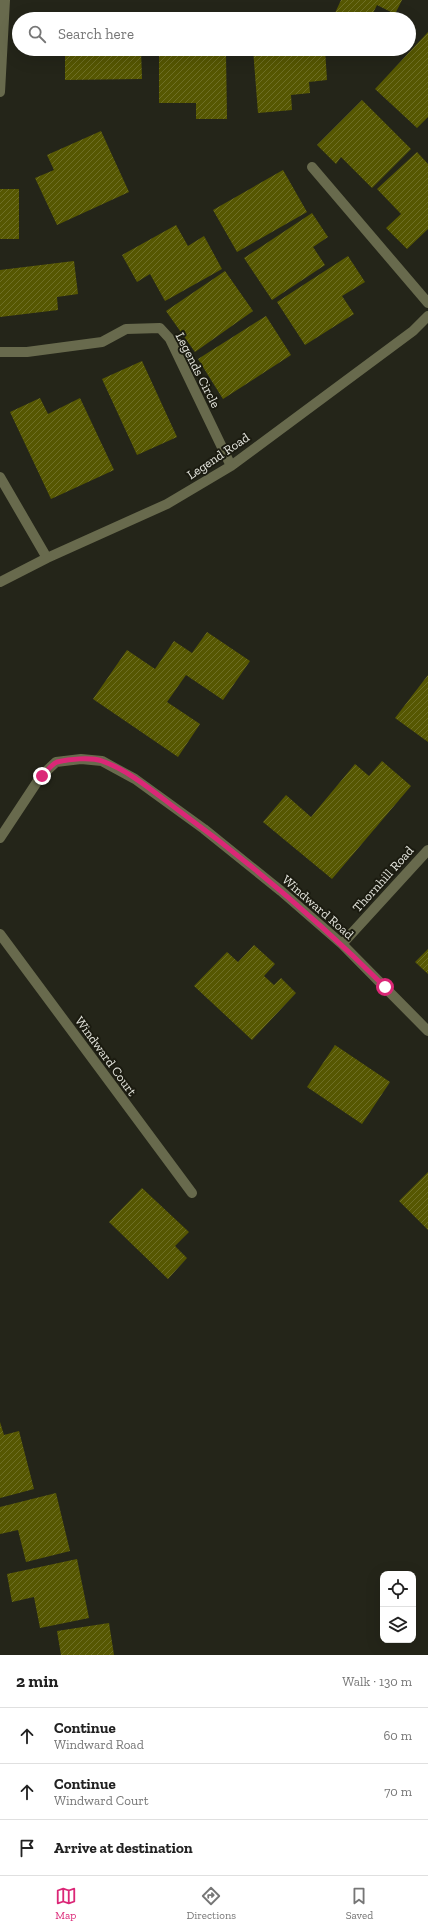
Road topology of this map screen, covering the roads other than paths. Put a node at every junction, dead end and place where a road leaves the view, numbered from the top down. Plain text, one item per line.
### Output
1 (5, 0) edge
2 (0, 92) edge
3 (312, 167) dead end
4 (428, 303) edge
5 (428, 316) edge
6 (0, 352) edge
7 (231, 466) junction
8 (0, 477) edge
9 (47, 558) junction
10 (0, 582) edge
11 (0, 838) edge
12 (428, 850) edge
13 (0, 934) edge
14 (342, 944) junction
15 (428, 1031) edge
16 (192, 1193) dead end

1 - 2 street
3 - 4 street
5 - 7 street, Legend Road
6 - 7 street, Legends Circle
7 - 9 street, Legend Road
8 - 9 street
9 - 10 street, Legend Road
11 - 14 street, Windward Road
12 - 14 street, Thornhill Road
13 - 16 street, Windward Court
14 - 15 street, Windward Road

